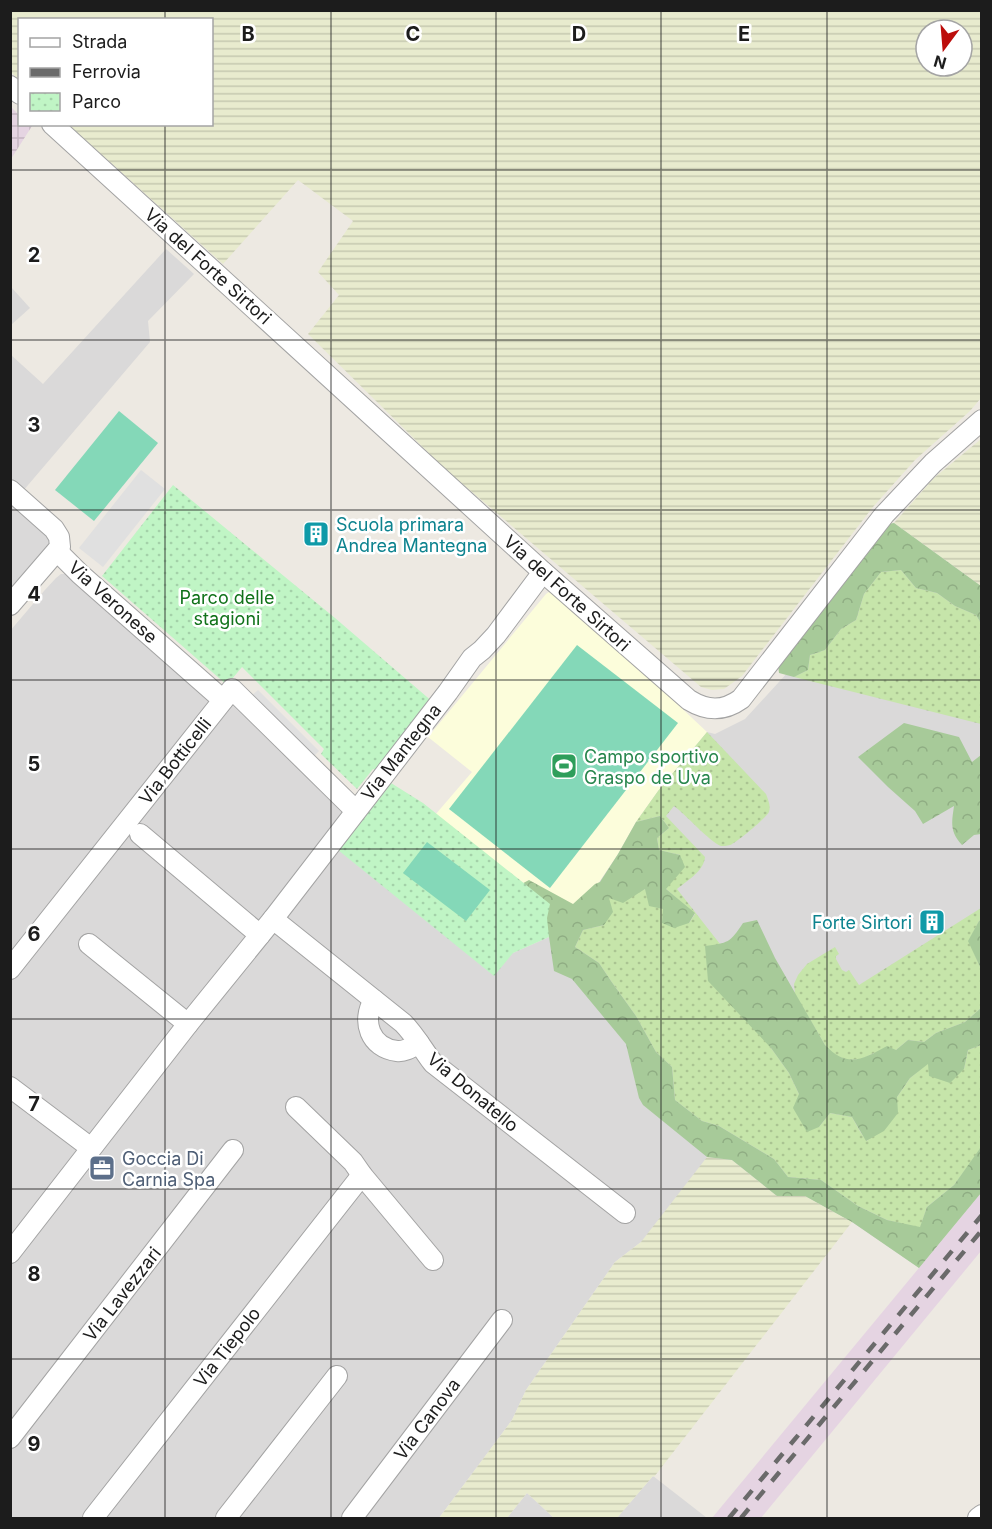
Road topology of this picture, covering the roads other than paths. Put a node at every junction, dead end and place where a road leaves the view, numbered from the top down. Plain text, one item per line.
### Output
1 (54, 126) edge
2 (981, 420) edge
3 (10, 490) edge
4 (57, 551) junction
5 (543, 572) junction
6 (10, 605) edge
7 (223, 700) junction
8 (355, 810) junction
9 (140, 834) dead end
10 (273, 919) junction
11 (260, 935) junction
12 (89, 944) dead end
13 (10, 969) edge
14 (374, 1000) junction
15 (188, 1024) junction
16 (419, 1043) junction
17 (10, 1087) edge
18 (296, 1107) dead end
19 (92, 1148) junction
20 (233, 1150) dead end
21 (362, 1175) junction
22 (625, 1213) dead end
23 (10, 1253) edge
24 (433, 1260) dead end
25 (502, 1320) dead end
26 (337, 1376) dead end
27 (10, 1438) edge
28 (981, 1515) edge
29 (93, 1518) edge
30 (226, 1518) edge
31 (352, 1518) edge
32 (978, 1518) edge

1 - 5 street, Via del Forte Sirtori
2 - 5 street, Via del Forte Sirtori
3 - 4 street
4 - 6 street, Via Veronese
4 - 7 street, Via Veronese
5 - 8 street, Via Mantegna
7 - 8 street, Via Botticelli
7 - 13 street, Via Botticelli
8 - 10 street, Via Mantegna
9 - 11 street
10 - 11 street, Via Mantegna
10 - 14 street, Via Donatello
11 - 15 street, Via Mantegna
12 - 15 street
14 - 16 street, Via Donatello
14 - 16 street
15 - 19 street, Via Mantegna
16 - 22 street, Via Donatello
17 - 19 street
18 - 21 street
19 - 23 street, Via Mantegna
20 - 27 street, Via Lavezzari
21 - 24 street
21 - 29 street, Via Tiepolo
25 - 31 street, Via Canova
26 - 30 street
28 - 32 street

